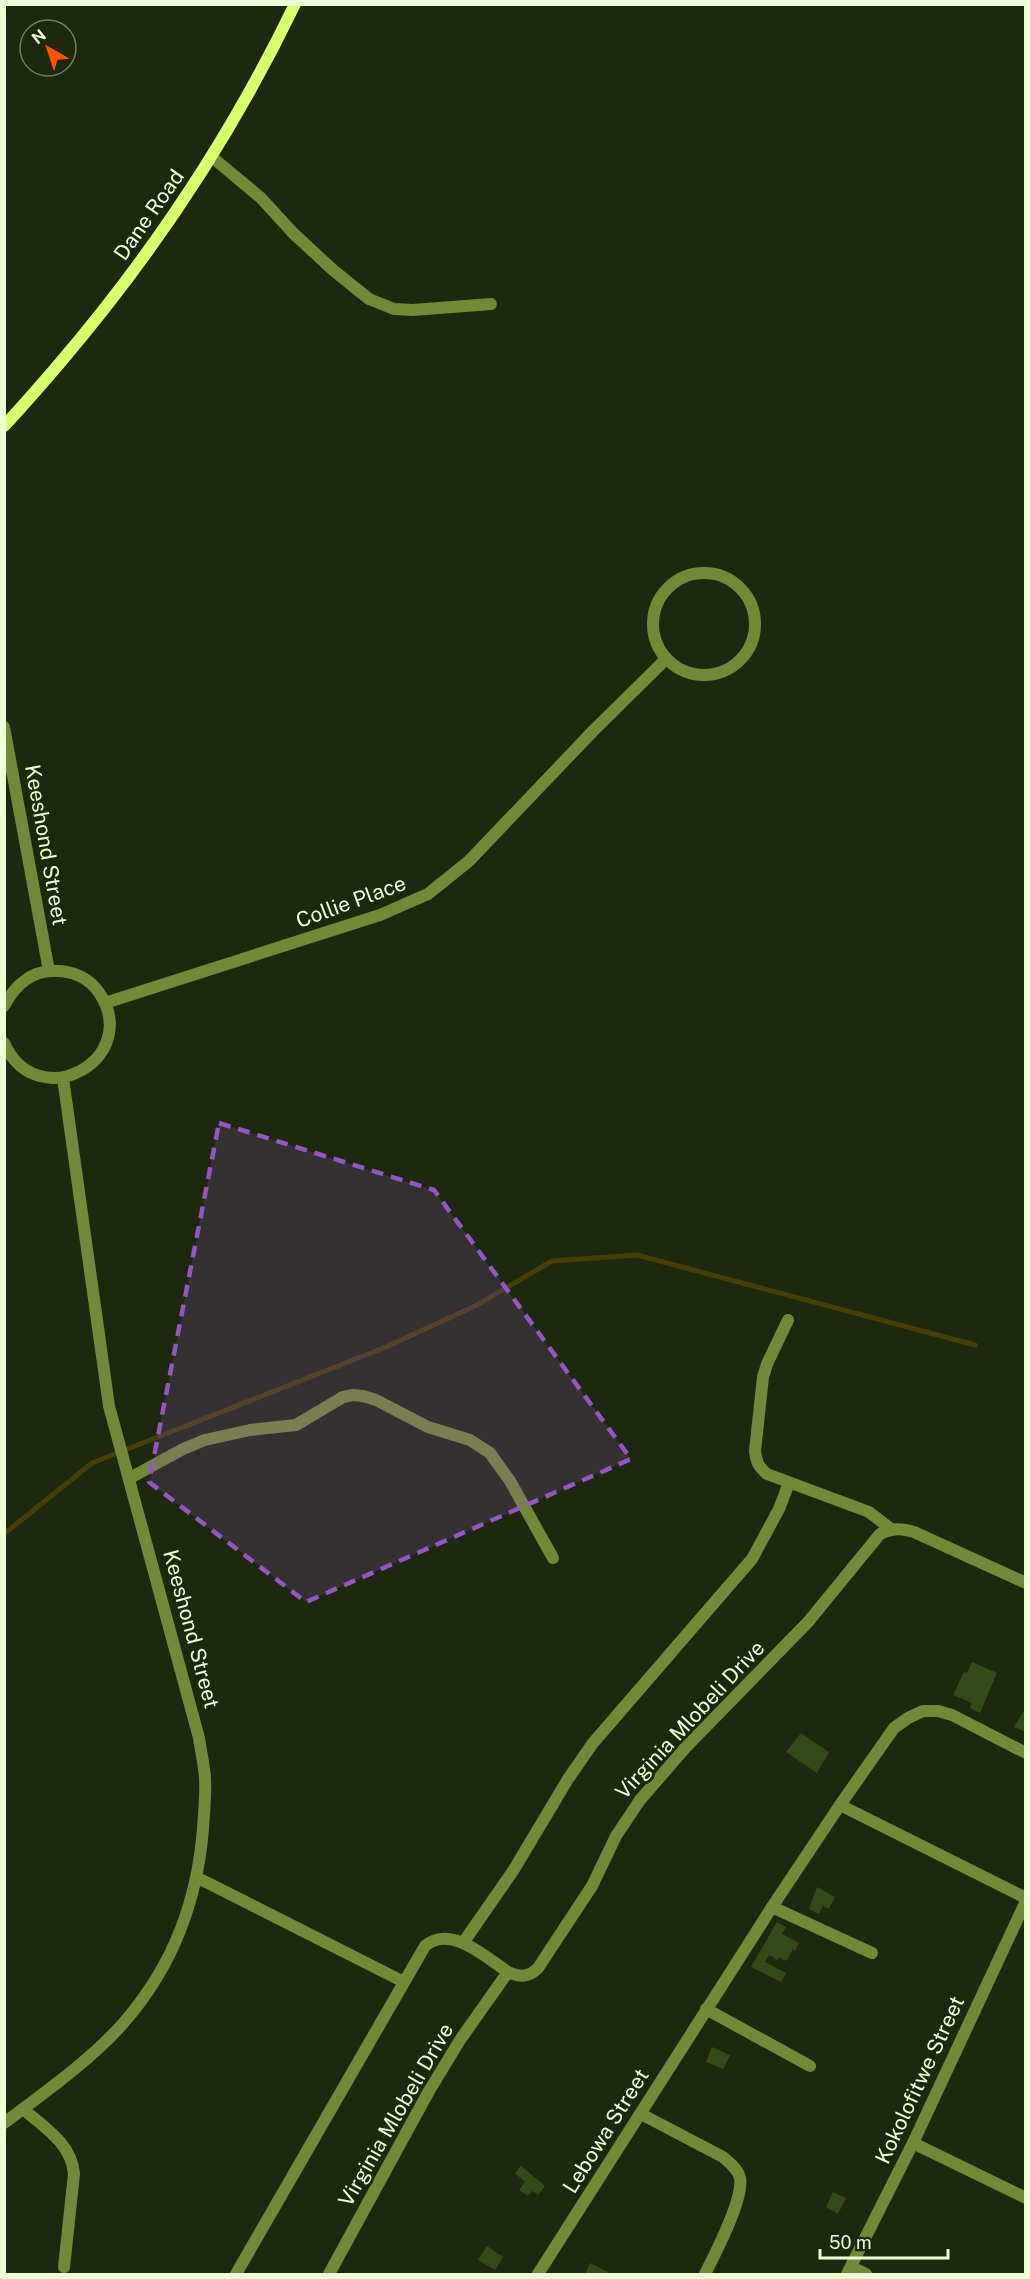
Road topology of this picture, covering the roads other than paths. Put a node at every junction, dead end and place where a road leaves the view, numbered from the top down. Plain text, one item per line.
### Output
1 (295, 4) edge
2 (212, 157) junction
3 (491, 304) dead end
4 (4, 426) edge
5 (666, 659) junction
6 (4, 727) edge
7 (49, 971) junction
8 (105, 1003) junction
9 (4, 1006) edge
10 (4, 1043) edge
11 (63, 1078) junction
12 (788, 1320) dead end
13 (130, 1478) junction
14 (789, 1483) junction
15 (891, 1529) junction
16 (553, 1558) dead end
17 (1026, 1583) edge
18 (1026, 1753) edge
19 (840, 1805) junction
20 (198, 1878) junction
21 (1026, 1900) edge
22 (772, 1907) junction
23 (463, 1943) junction
24 (872, 1953) dead end
25 (508, 1972) junction
26 (404, 1982) junction
27 (706, 2009) junction
28 (810, 2066) dead end
29 (23, 2109) junction
30 (641, 2115) junction
31 (4, 2123) edge
32 (913, 2144) junction
33 (1026, 2198) edge
34 (64, 2267) dead end
35 (849, 2271) edge
36 (236, 2274) edge
37 (329, 2274) edge
38 (538, 2274) edge
39 (705, 2274) edge
40 (866, 2274) edge

1 - 2 street, Dane Road
2 - 3 street
2 - 4 street, Dane Road
5 - 5 street
5 - 8 street, Collie Place
6 - 7 street, Keeshond Street
7 - 8 street
7 - 9 street
8 - 11 street
10 - 11 street
11 - 13 street, Keeshond Street
12 - 14 street
13 - 16 street
13 - 20 street, Keeshond Street
14 - 15 street
14 - 23 street
15 - 17 street
15 - 25 street, Virginia Mlobeli Drive
18 - 19 street, Lebowa Street
19 - 21 street
19 - 22 street, Lebowa Street
20 - 26 street
20 - 29 street, Keeshond Street
21 - 32 street, Kokolofitwe Street
22 - 24 street
22 - 27 street, Lebowa Street
23 - 25 street
23 - 26 street
25 - 37 street, Virginia Mlobeli Drive
26 - 36 street
27 - 28 street
27 - 30 street, Lebowa Street
29 - 31 street, Keeshond Street
29 - 34 street
30 - 38 street, Lebowa Street
30 - 39 street
32 - 33 street
32 - 35 street, Kokolofitwe Street
35 - 40 street

